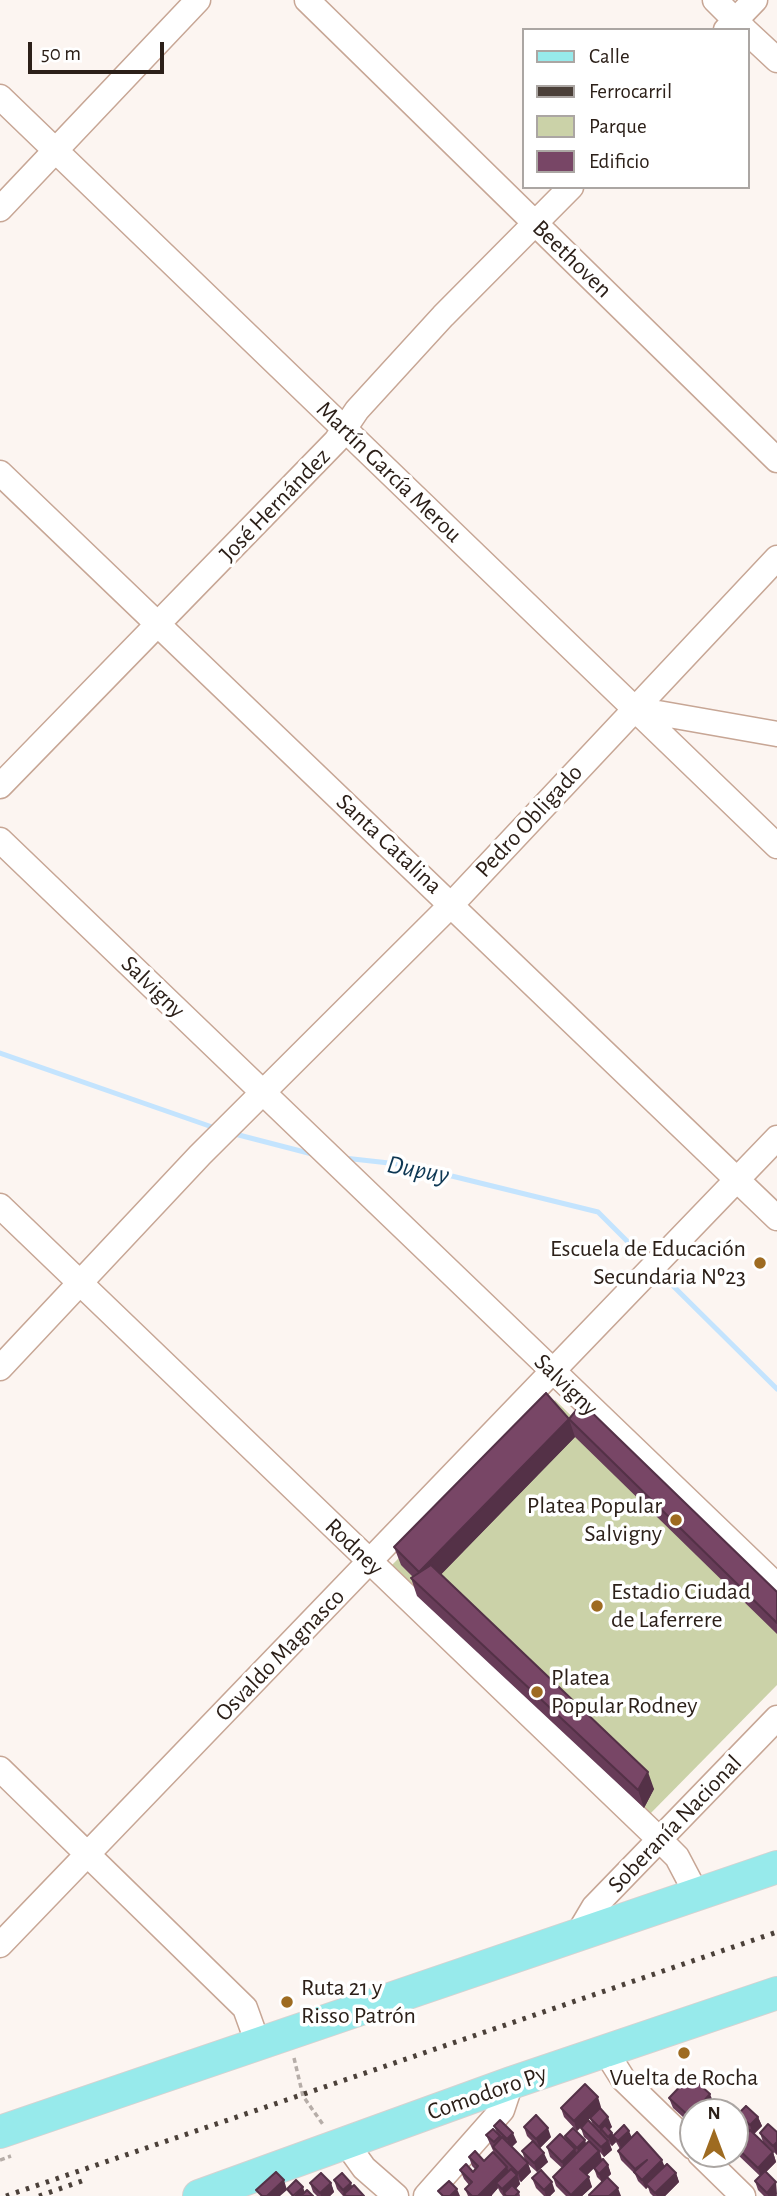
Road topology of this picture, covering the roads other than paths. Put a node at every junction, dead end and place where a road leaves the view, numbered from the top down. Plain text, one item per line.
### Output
1 (198, 0) edge
2 (307, 0) edge
3 (715, 0) edge
4 (755, 0) edge
5 (738, 28) edge
6 (749, 37) edge
7 (777, 60) edge
8 (0, 97) edge
9 (55, 151) junction
10 (570, 189) edge
11 (0, 209) edge
12 (536, 223) junction
13 (344, 428) junction
14 (777, 460) edge
15 (0, 473) edge
16 (777, 558) edge
17 (158, 626) junction
18 (634, 709) junction
19 (777, 734) edge
20 (0, 786) edge
21 (0, 839) edge
22 (777, 846) edge
23 (452, 904) junction
24 (256, 1102) junction
25 (777, 1138) edge
26 (737, 1180) junction
27 (0, 1206) edge
28 (777, 1218) edge
29 (82, 1284) junction
30 (0, 1368) edge
31 (552, 1372) junction
32 (369, 1562) junction
33 (777, 1586) edge
34 (777, 1718) edge
35 (0, 1769) edge
36 (661, 1841) junction
37 (89, 1854) junction
38 (777, 1867) edge
39 (697, 1895) junction
40 (578, 1934) junction
41 (0, 1945) edge
42 (777, 1993) edge
43 (258, 2044) junction
44 (606, 2052) junction
45 (511, 2083) junction
46 (0, 2132) edge
47 (679, 2133) edge
48 (340, 2145) junction
49 (714, 2168) edge
50 (199, 2196) edge
51 (396, 2196) edge
52 (426, 2196) edge
53 (743, 2196) edge

1 - 9 street
2 - 12 street, Beethoven
3 - 5 street
4 - 5 street
6 - 7 street
8 - 9 street, Martín García Merou
9 - 11 street
9 - 13 street, Martín García Merou
10 - 12 street, José Hernández
12 - 13 street, José Hernández
12 - 14 street, Beethoven
13 - 17 street, José Hernández
13 - 18 street, Martín García Merou
15 - 17 street, Santa Catalina
16 - 18 street, Pedro Obligado
17 - 20 street, José Hernández
17 - 23 street, Santa Catalina
18 - 19 street
18 - 22 street, Martín García Merou
18 - 23 street, Pedro Obligado
21 - 24 street, Salvigny
23 - 24 street, Pedro Obligado
23 - 26 street, Santa Catalina
24 - 29 street, Pedro Obligado
24 - 31 street, Salvigny
25 - 26 street
26 - 28 street, Santa Catalina
26 - 31 street, Osvaldo Magnasco
27 - 29 street, Rodney
29 - 30 street
29 - 32 street, Rodney
31 - 32 street, Osvaldo Magnasco
31 - 33 street, Salvigny
32 - 36 street, Rodney
32 - 37 street, Osvaldo Magnasco
34 - 36 street, Soberanía Nacional
35 - 37 street
36 - 39 street, Rodney
36 - 40 street, Soberanía Nacional
37 - 41 street, Osvaldo Magnasco
37 - 43 street
38 - 39 main road
39 - 40 main road
40 - 43 main road
42 - 44 main road, Comodoro Py
43 - 46 main road
44 - 45 main road, Comodoro Py
44 - 47 street
45 - 48 main road, Comodoro Py
45 - 52 street
48 - 50 main road, Comodoro Py
48 - 51 street
49 - 53 street

